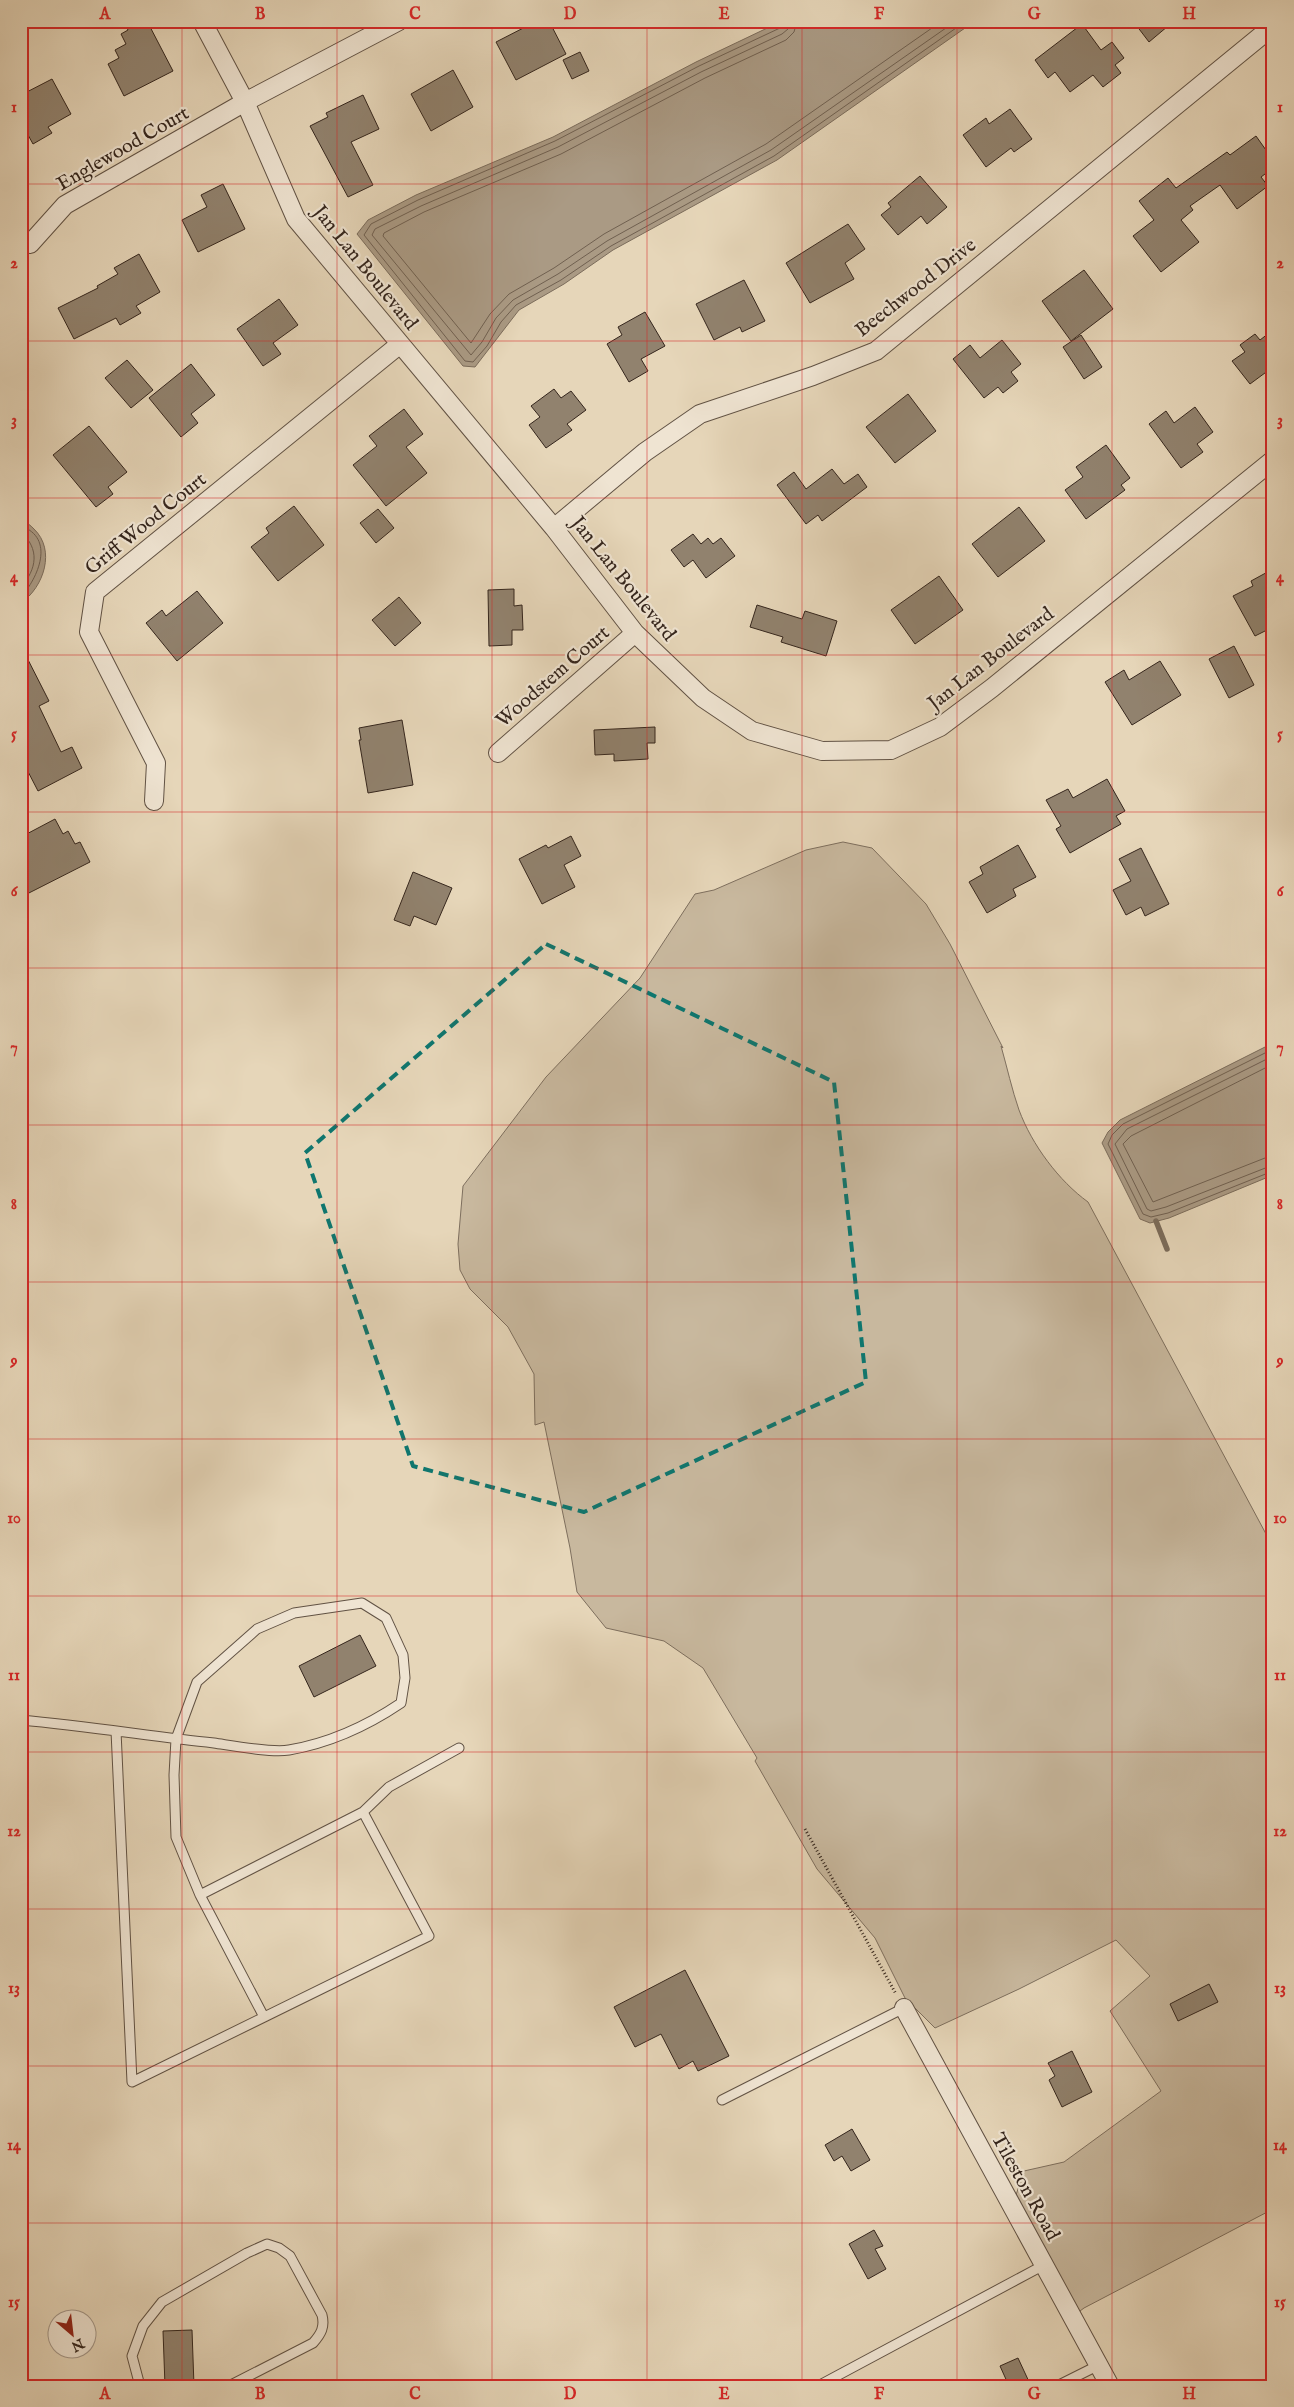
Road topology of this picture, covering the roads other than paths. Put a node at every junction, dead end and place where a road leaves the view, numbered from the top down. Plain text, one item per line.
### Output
1 (202, 21) edge
2 (400, 21) edge
3 (1273, 26) edge
4 (246, 102) junction
5 (30, 244) dead end
6 (399, 345) junction
7 (1273, 460) edge
8 (554, 528) junction
9 (635, 633) junction
10 (498, 753) dead end
11 (154, 801) dead end
12 (21, 1720) edge
13 (116, 1731) junction
14 (176, 1739) junction
15 (459, 1748) dead end
16 (363, 1812) junction
17 (200, 1895) junction
18 (904, 2008) joint
19 (264, 2017) junction
20 (722, 2100) dead end
21 (1044, 2265) junction
22 (1099, 2365) junction
23 (140, 2386) edge
24 (229, 2386) edge
25 (818, 2386) edge
26 (1057, 2386) edge
27 (1110, 2386) edge

1 - 4 street, Jan Lan Boulevard
2 - 4 street, Englewood Court
3 - 8 street, Beechwood Drive
4 - 5 street, Englewood Court
4 - 6 street, Jan Lan Boulevard
6 - 8 street, Jan Lan Boulevard
6 - 11 street, Griff Wood Court
7 - 9 street, Jan Lan Boulevard
8 - 9 street, Jan Lan Boulevard
9 - 10 street, Woodstem Court
12 - 13 lane
13 - 14 lane
13 - 19 lane
14 - 14 lane
14 - 17 lane
15 - 16 lane
16 - 17 lane
16 - 19 lane
17 - 19 lane
18 - 20 lane
18 - 21 street, Tileston Road
21 - 22 street, Tileston Road
21 - 25 lane
22 - 26 lane
22 - 27 street, Tileston Road
23 - 24 lane

